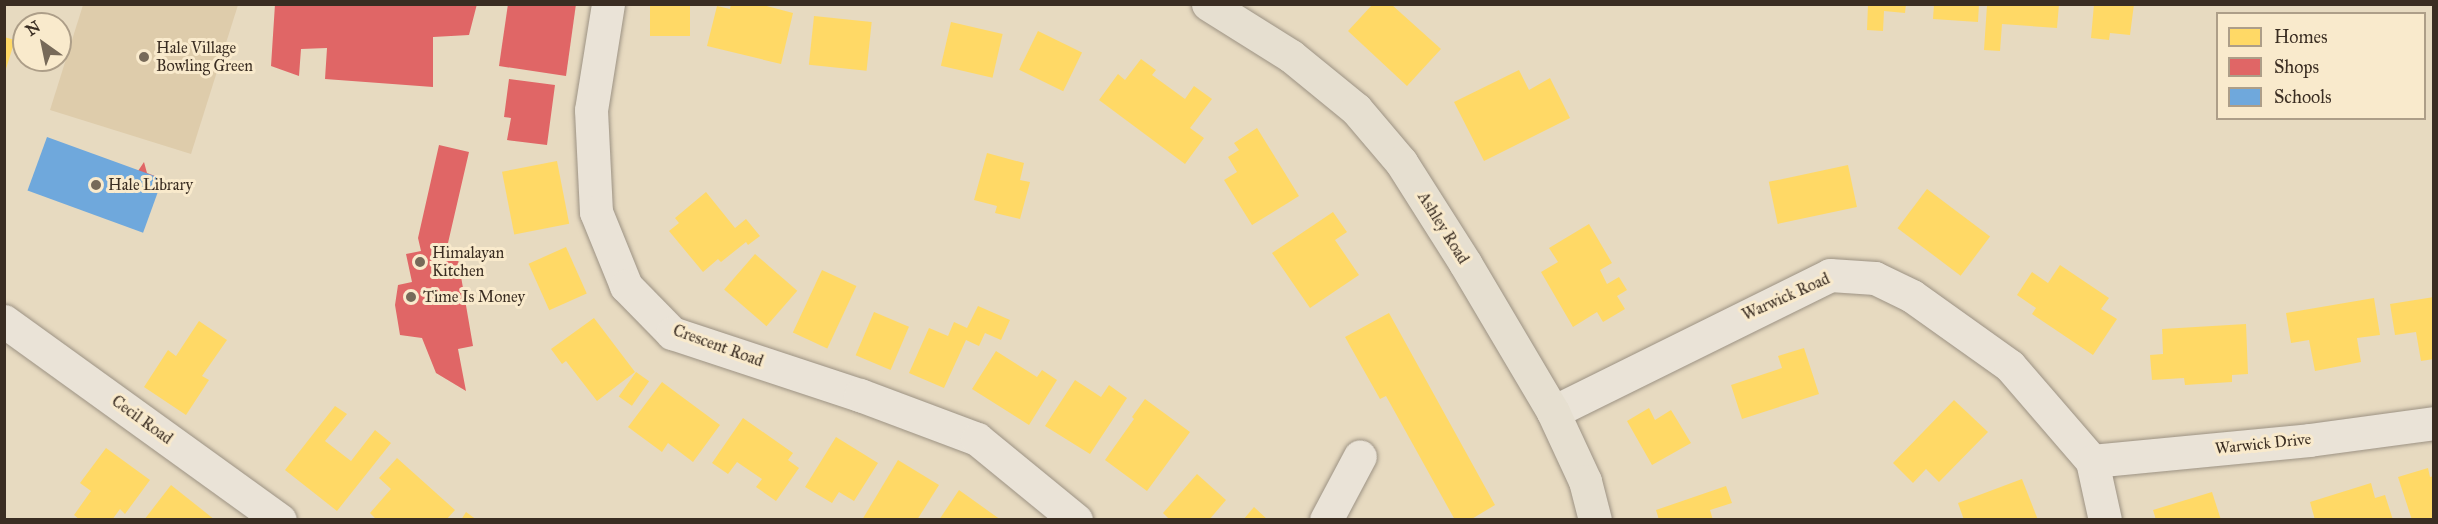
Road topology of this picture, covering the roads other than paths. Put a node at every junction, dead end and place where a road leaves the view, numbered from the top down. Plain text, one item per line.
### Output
1 (608, 4) edge
2 (1214, 5) edge
3 (4, 321) edge
4 (1553, 412) junction
5 (2433, 423) edge
6 (1360, 456) dead end
7 (2092, 461) junction
8 (280, 519) edge
9 (1076, 519) edge
10 (1326, 519) edge
11 (1595, 519) edge
12 (2105, 519) edge

1 - 9 street, Crescent Road
2 - 4 main road, Ashley Road
3 - 8 street, Cecil Road
4 - 7 street, Warwick Road
4 - 11 main road, Ashley Road
5 - 7 street, Warwick Drive
6 - 10 street
7 - 12 street, Warwick Road

